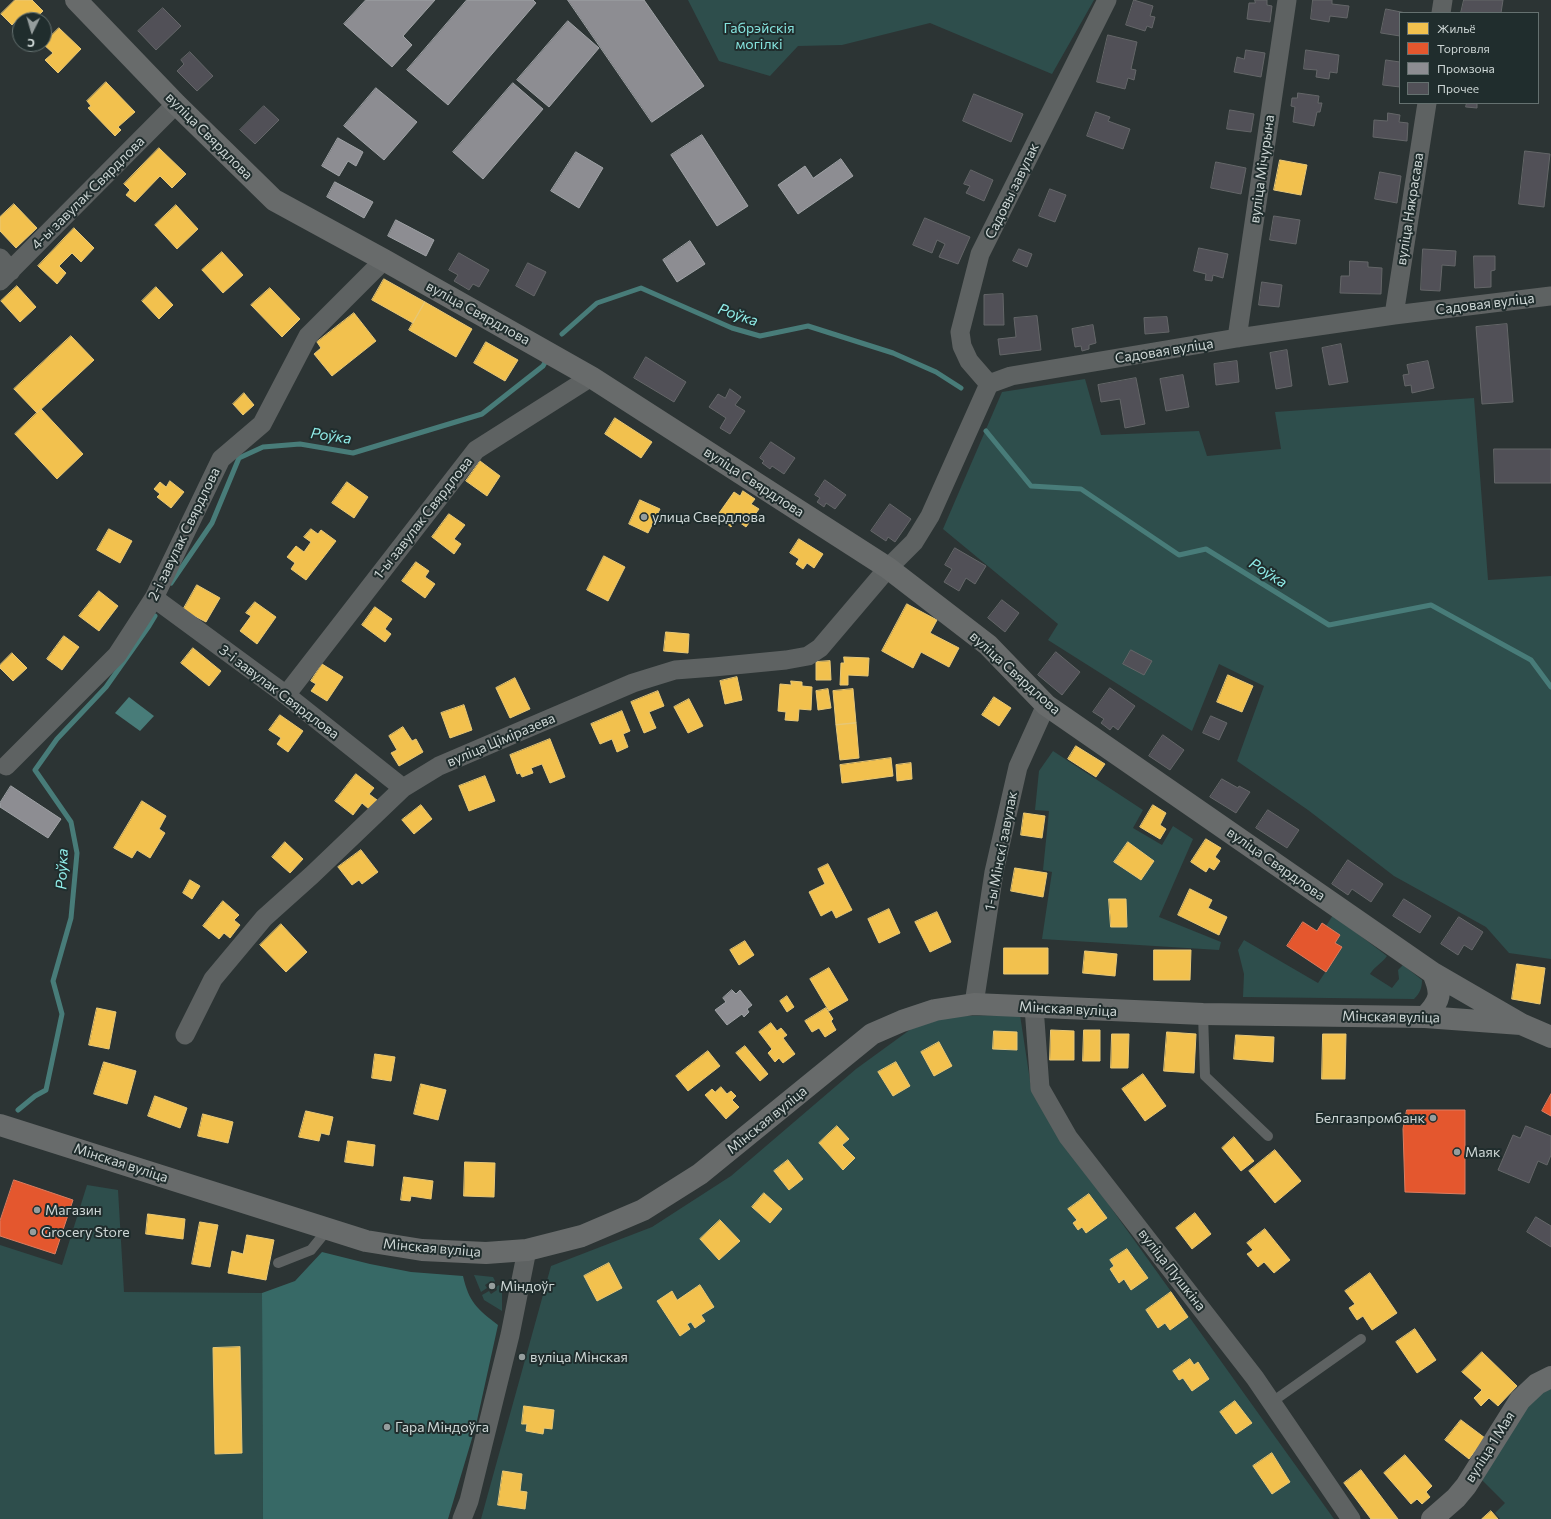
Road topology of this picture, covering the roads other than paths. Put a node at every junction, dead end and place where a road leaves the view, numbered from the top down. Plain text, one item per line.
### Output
1 (76, 0) edge
2 (1106, 0) edge
3 (1286, 0) edge
4 (1443, 0) edge
5 (1441, 12) edge
6 (176, 104) junction
7 (1427, 104) edge
8 (384, 260) junction
9 (4, 270) edge
10 (1551, 296) edge
11 (1394, 315) junction
12 (1237, 338) junction
13 (591, 377) junction
14 (989, 384) junction
15 (888, 568) junction
16 (154, 598) junction
17 (286, 695) junction
18 (1046, 705) junction
19 (6, 766) dead end
20 (402, 788) junction
21 (1433, 973) junction
22 (974, 1004) junction
23 (1034, 1008) junction
24 (1203, 1014) junction
25 (1425, 1017) junction
26 (1521, 1024) junction
27 (185, 1035) dead end
28 (1551, 1037) edge
29 (0, 1125) edge
30 (1268, 1136) dead end
31 (328, 1229) junction
32 (527, 1250) junction
33 (278, 1263) dead end
34 (1362, 1339) dead end
35 (1551, 1377) edge
36 (1272, 1402) junction
37 (462, 1519) edge
38 (1351, 1519) edge
39 (1432, 1519) edge

1 - 6 street, вуліца Свярдлова
2 - 14 street, Садовы завулак
3 - 12 street, вуліца Мічурына
4 - 5 street
6 - 8 street, вуліца Свярдлова
6 - 9 street, 4-ы завулак Свярдлова
7 - 11 street, вуліца Някрасава
8 - 13 street, вуліца Свярдлова
8 - 16 street, 2-і завулак Свярдлова
10 - 11 street, Садовая вуліца
11 - 12 street, Садовая вуліца
12 - 14 street, Садовая вуліца
13 - 15 street, вуліца Свярдлова
13 - 17 street, 1-ы завулак Свярдлова
14 - 15 street
15 - 18 street, вуліца Свярдлова
15 - 20 street, вуліца Ціміразева
16 - 17 street, 3-і завулак Свярдлова
16 - 19 street, 2-і завулак Свярдлова
17 - 20 street, 3-і завулак Свярдлова
18 - 21 street, вуліца Свярдлова
18 - 22 street, 1-ы Мінскі завулак
20 - 27 street, вуліца Ціміразева
21 - 25 street
21 - 26 street, вуліца Свярдлова
22 - 23 street, Мінская вуліца
22 - 32 street, Мінская вуліца
23 - 24 street, Мінская вуліца
23 - 36 street, вуліца Пушкіна
24 - 25 street, Мінская вуліца
24 - 30 lane
25 - 26 street, Мінская вуліца
26 - 28 street, Мінская вуліца
29 - 31 street, Мінская вуліца
31 - 32 street, Мінская вуліца
31 - 33 lane
32 - 37 street
34 - 36 lane
35 - 39 street, вуліца 1 Мая
36 - 38 street, вуліца Пушкіна

